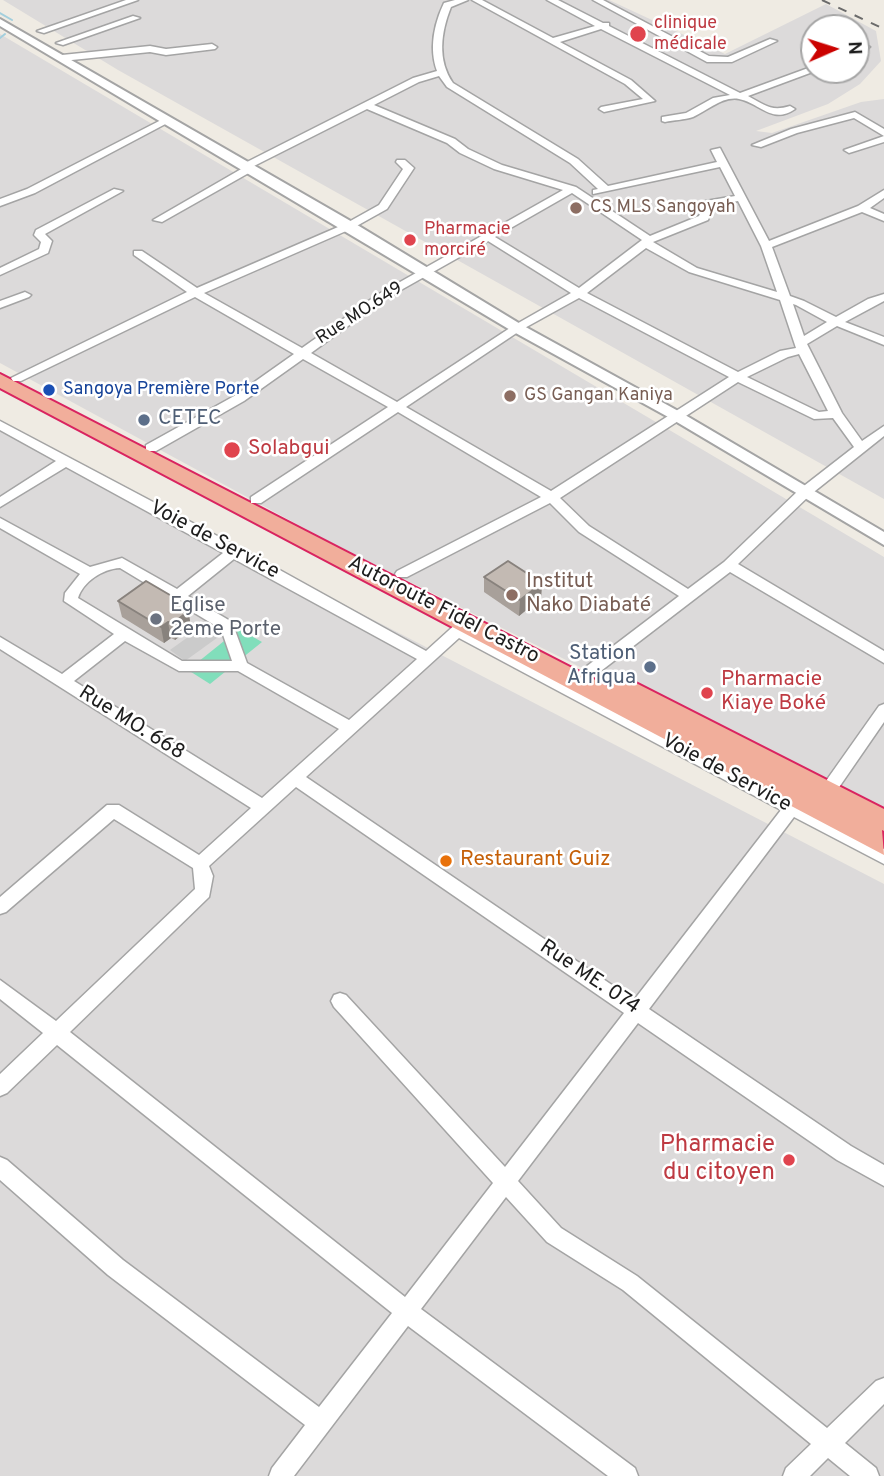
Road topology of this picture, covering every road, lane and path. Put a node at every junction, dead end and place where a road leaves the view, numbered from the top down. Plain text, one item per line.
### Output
1 (134, 0) edge
2 (464, 0) edge
3 (476, 0) edge
4 (551, 0) edge
5 (597, 0) edge
6 (120, 5) junction
7 (628, 17) junction
8 (0, 22) edge
9 (602, 26) junction
10 (41, 30) dead end
11 (552, 41) junction
12 (773, 41) dead end
13 (60, 43) dead end
14 (212, 47) dead end
15 (62, 58) junction
16 (440, 73) junction
17 (800, 74) edge
18 (740, 96) junction
19 (368, 106) junction
20 (604, 109) dead end
21 (790, 109) dead end
22 (665, 119) dead end
23 (169, 120) junction
24 (884, 132) edge
25 (884, 139) edge
26 (757, 145) dead end
27 (716, 150) dead end
28 (849, 150) dead end
29 (401, 162) dead end
30 (724, 163) junction
31 (249, 167) junction
32 (606, 190) junction
33 (118, 191) dead end
34 (577, 192) junction
35 (884, 193) edge
36 (739, 198) junction
37 (0, 203) edge
38 (862, 208) junction
39 (884, 218) edge
40 (158, 220) dead end
41 (349, 226) junction
42 (487, 236) junction
43 (648, 242) junction
44 (766, 246) junction
45 (138, 253) dead end
46 (0, 272) edge
47 (427, 272) junction
48 (196, 293) junction
49 (578, 294) junction
50 (25, 295) dead end
51 (884, 297) edge
52 (784, 301) junction
53 (0, 304) edge
54 (836, 323) junction
55 (517, 328) junction
56 (884, 341) edge
57 (802, 347) junction
58 (303, 353) junction
59 (6, 376) edge
60 (738, 377) junction
61 (400, 408) junction
62 (836, 414) junction
63 (675, 415) junction
64 (0, 425) edge
65 (876, 442) edge
66 (151, 448) junction
67 (66, 461) junction
68 (805, 492) junction
69 (551, 497) junction
70 (256, 500) junction
71 (0, 503) edge
72 (0, 522) edge
73 (884, 539) edge
74 (235, 551) junction
75 (729, 565) junction
76 (90, 573) junction
77 (402, 574) junction
78 (178, 596) junction
79 (689, 596) junction
80 (462, 626) junction
81 (125, 633) junction
82 (0, 642) edge
83 (428, 658) junction
84 (884, 658) edge
85 (241, 666) junction
86 (592, 670) junction
87 (63, 681) junction
88 (884, 710) edge
89 (352, 729) junction
90 (712, 760) junction
91 (295, 778) junction
92 (827, 792) junction
93 (262, 806) junction
94 (792, 808) junction
95 (884, 821) edge
96 (884, 844) edge
97 (884, 857) edge
98 (200, 864) junction
99 (0, 907) edge
100 (0, 988) edge
101 (340, 1001) dead end
102 (636, 1010) junction
103 (58, 1033) junction
104 (0, 1087) edge
105 (0, 1167) edge
106 (884, 1176) edge
107 (505, 1179) junction
108 (407, 1312) junction
109 (884, 1389) edge
110 (321, 1423) junction
111 (826, 1443) junction
112 (280, 1476) edge
113 (627, 1476) edge
114 (794, 1476) edge
115 (868, 1476) edge

1 - 6 street
2 - 16 street
3 - 11 street
4 - 9 street
5 - 7 street
6 - 10 street
6 - 13 street
7 - 9 street
7 - 12 street
8 - 15 street
9 - 11 street
9 - 18 street
11 - 20 street
14 - 15 street
15 - 23 street
16 - 19 street
16 - 32 street
17 - 18 street
18 - 21 street
18 - 22 street
19 - 31 street
19 - 34 street
23 - 31 street
23 - 37 street
24 - 26 street
25 - 28 street
27 - 30 street
29 - 41 street
30 - 32 street
30 - 36 street
31 - 40 street
31 - 41 street
32 - 34 street
33 - 46 street
34 - 42 street, Rue MO.649
34 - 43 street
35 - 38 street
36 - 43 street
36 - 44 street
38 - 39 street
38 - 44 street
41 - 47 street
41 - 48 street
42 - 47 street, Rue MO.649
42 - 49 street
43 - 49 street
43 - 52 street
44 - 52 street
45 - 48 street
47 - 55 street
47 - 58 street, Rue MO.649
48 - 58 street
48 - 59 street
49 - 55 street
49 - 60 street
50 - 53 street
51 - 54 street
52 - 54 street
52 - 57 street
54 - 56 street
54 - 57 street
55 - 61 street
55 - 63 street
57 - 60 street
57 - 62 street
58 - 61 street
58 - 66 street, Rue MO.649
59 - 66 highway, Autoroute Fidel Castro
59 - 80 highway, Autoroute Fidel Castro
60 - 62 street
60 - 63 street
61 - 69 street
61 - 70 street
62 - 65 street
63 - 68 street
63 - 69 street
64 - 67 street, Voie de Service
65 - 68 street
66 - 70 highway, Autoroute Fidel Castro
67 - 71 street
67 - 74 street, Voie de Service
68 - 73 street
68 - 75 street
69 - 77 street
69 - 79 street
70 - 77 highway, Autoroute Fidel Castro
72 - 76 street
74 - 78 street
74 - 83 street, Voie de Service
75 - 79 street
75 - 84 street
76 - 78 street
76 - 81 street
77 - 86 highway, Autoroute Fidel Castro
78 - 85 street
79 - 86 street
80 - 83 street
80 - 90 highway, Autoroute Fidel Castro
81 - 85 street
81 - 87 street
82 - 87 street, Rue MO. 668
83 - 89 street
85 - 89 street
86 - 92 highway, Autoroute Fidel Castro
87 - 93 street, Rue MO. 668
88 - 92 street
89 - 91 street
90 - 94 street, Voie de Service
90 - 96 highway, Autoroute Fidel Castro
91 - 93 street
91 - 102 street, Rue ME. 074
92 - 95 highway, Autoroute Fidel Castro
93 - 98 street
94 - 97 street, Voie de Service
94 - 102 street
98 - 99 street
98 - 103 street
100 - 103 street
101 - 107 street
102 - 106 street, Rue ME. 074
102 - 107 street
103 - 104 street
103 - 108 street
105 - 110 street
107 - 108 street
107 - 111 street
108 - 110 street
108 - 113 street
109 - 111 street
110 - 112 street
111 - 114 street
111 - 115 street

